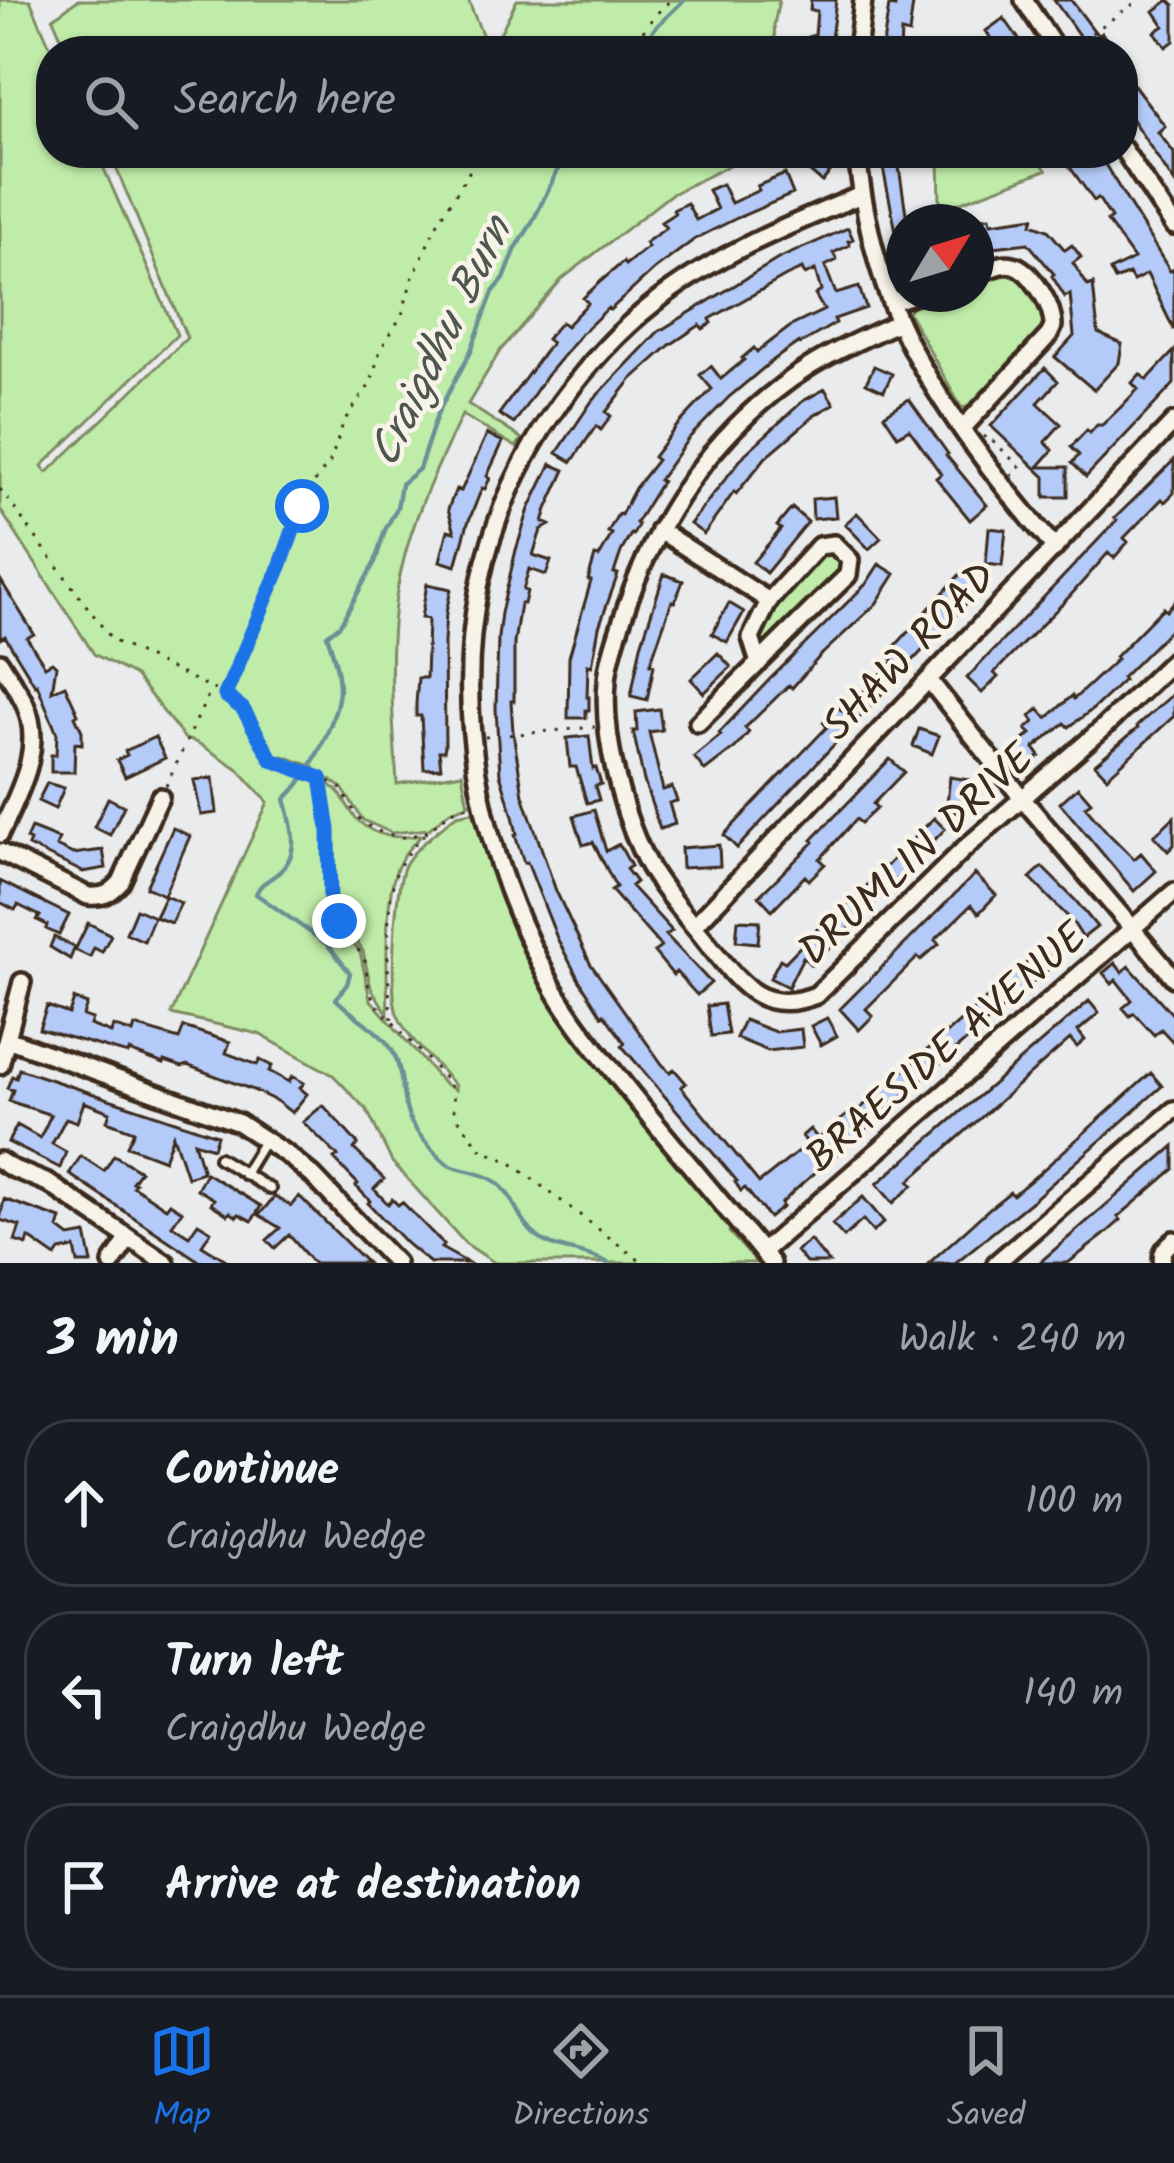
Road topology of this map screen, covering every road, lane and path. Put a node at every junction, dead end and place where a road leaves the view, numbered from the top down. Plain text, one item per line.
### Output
1 (671, 0) edge
2 (863, 0) edge
3 (1024, 0) edge
4 (1139, 0) edge
5 (640, 36) edge
6 (859, 36) edge
7 (1050, 36) edge
8 (1084, 36) edge
9 (471, 168) edge
10 (858, 168) edge
11 (1136, 168) edge
12 (861, 195) junction
13 (1174, 226) edge
14 (994, 268) edge
15 (886, 284) edge
16 (895, 312) edge
17 (899, 322) junction
18 (1174, 422) edge
19 (962, 429) junction
20 (982, 440) dead end
21 (1011, 476) dead end
22 (0, 489) edge
23 (659, 530) junction
24 (1055, 548) junction
25 (769, 601) junction
26 (1174, 660) edge
27 (0, 662) edge
28 (759, 663) junction
29 (929, 680) junction
30 (210, 689) junction
31 (225, 695) junction
32 (698, 723) dead end
33 (599, 726) dead end
34 (491, 737) dead end
35 (321, 778) junction
36 (162, 795) joint
37 (1022, 798) junction
38 (481, 802) junction
39 (425, 833) junction
40 (0, 834) edge
41 (0, 852) edge
42 (1174, 892) edge
43 (694, 926) junction
44 (1133, 931) junction
45 (1174, 978) edge
46 (22, 982) dead end
47 (392, 1021) junction
48 (7, 1039) junction
49 (0, 1065) edge
50 (1174, 1110) edge
51 (265, 1140) junction
52 (218, 1158) dead end
53 (0, 1160) edge
54 (244, 1174) junction
55 (270, 1189) dead end
56 (129, 1238) junction
57 (1174, 1240) edge
58 (766, 1257) edge
59 (112, 1263) edge
60 (166, 1263) edge
61 (396, 1263) edge
62 (643, 1263) edge
63 (996, 1263) edge
64 (1163, 1263) edge

1 - 5 path
2 - 6 street
3 - 7 street
4 - 8 path
9 - 31 path
10 - 12 street
11 - 13 street
12 - 15 street
12 - 38 street
14 - 19 street
16 - 17 street
17 - 19 street
17 - 23 street, DRUMLIN DRIVE
18 - 24 street, SHAW ROAD
19 - 24 street
20 - 21 path
22 - 30 path
23 - 25 street
23 - 43 street, DRUMLIN DRIVE
24 - 29 street, SHAW ROAD
25 - 28 street
25 - 28 street
26 - 37 street, DRUMLIN DRIVE
27 - 40 street
28 - 32 street
29 - 37 street
29 - 43 street, SHAW ROAD
30 - 31 path
30 - 36 path
31 - 35 path
33 - 34 path
35 - 39 path
35 - 47 path
36 - 41 street
37 - 43 street, DRUMLIN DRIVE
37 - 44 street
38 - 39 path
38 - 58 street
39 - 47 path
42 - 44 street, BRAESIDE AVENUE
44 - 45 street
44 - 58 street, BRAESIDE AVENUE
46 - 48 street
47 - 62 path
48 - 49 street
48 - 51 street
50 - 63 street
51 - 54 lane
51 - 61 street
52 - 54 lane
53 - 56 street
54 - 55 lane
56 - 59 street
56 - 60 street
57 - 64 street

